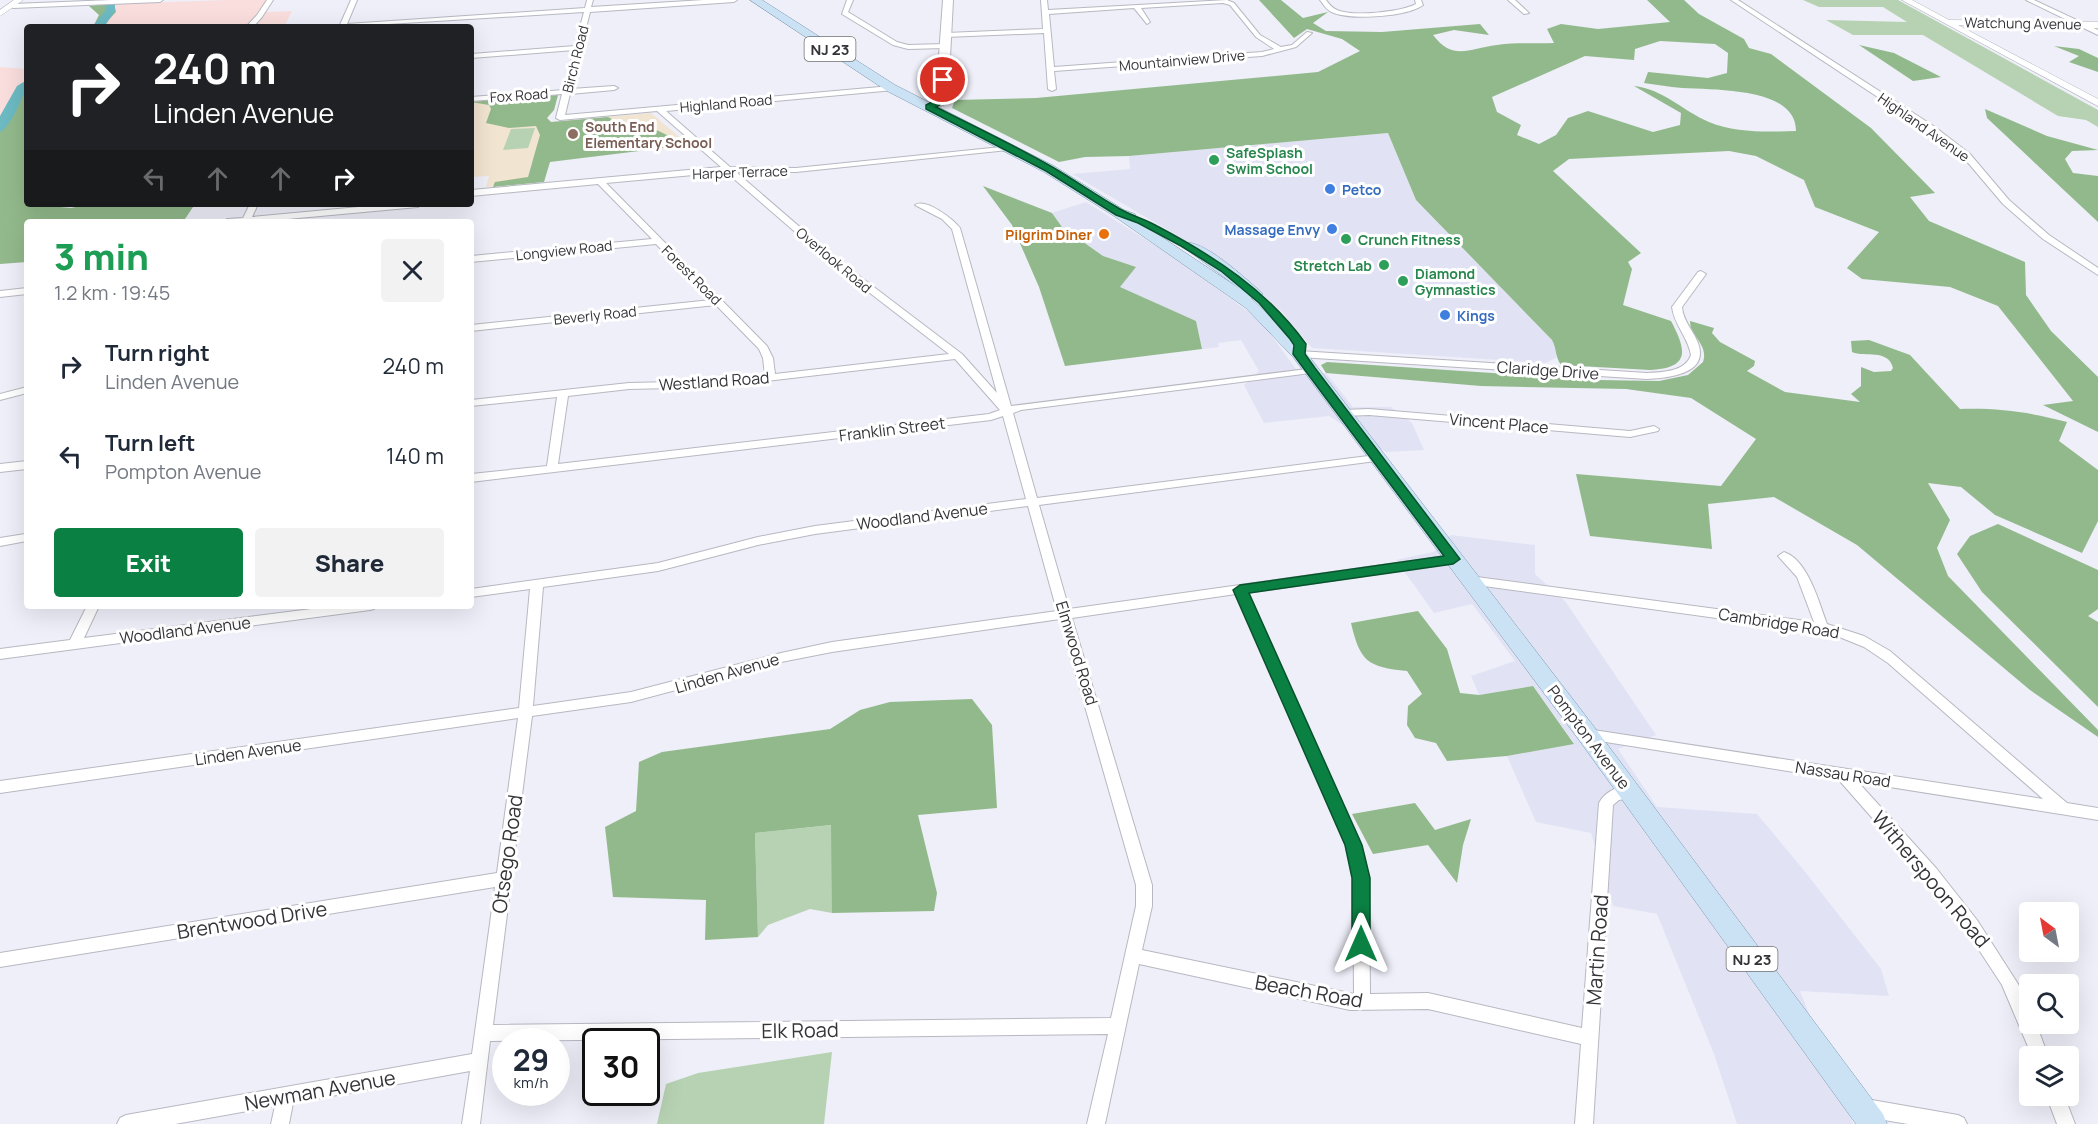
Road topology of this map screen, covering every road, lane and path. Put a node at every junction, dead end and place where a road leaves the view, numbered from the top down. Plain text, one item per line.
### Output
1 (160, 0) edge
2 (270, 0) edge
3 (354, 0) edge
4 (590, 0) edge
5 (734, 0) edge
6 (755, 0) edge
7 (850, 0) edge
8 (948, 0) edge
9 (1044, 0) edge
10 (1323, 0) edge
11 (1418, 0) edge
12 (1523, 0) edge
13 (1734, 0) edge
14 (1906, 0) edge
15 (2029, 0) edge
16 (1511, 1) edge
17 (16, 3) edge
18 (1136, 6) junction
19 (588, 10) junction
20 (1045, 12) junction
21 (1526, 13) dead end
22 (0, 14) edge
23 (1147, 22) dead end
24 (1947, 22) junction
25 (252, 24) edge
26 (343, 24) edge
27 (385, 24) edge
28 (2080, 24) junction
29 (2098, 25) edge
30 (1047, 31) junction
31 (1309, 33) dead end
32 (2098, 33) edge
33 (946, 41) junction
34 (578, 48) junction
35 (1280, 51) junction
36 (474, 56) edge
37 (1050, 69) junction
38 (614, 88) dead end
39 (891, 88) junction
40 (1052, 89) dead end
41 (567, 91) junction
42 (474, 99) edge
43 (2098, 103) edge
44 (929, 107) junction
45 (659, 109) junction
46 (560, 118) joint
47 (1008, 148) junction
48 (728, 170) junction
49 (600, 181) junction
50 (474, 193) edge
51 (919, 205) dead end
52 (387, 207) edge
53 (265, 219) edge
54 (658, 241) junction
55 (474, 259) edge
56 (2098, 272) edge
57 (1701, 274) dead end
58 (24, 291) edge
59 (0, 294) edge
60 (718, 302) junction
61 (474, 328) edge
62 (958, 356) junction
63 (1305, 362) junction
64 (770, 377) junction
65 (24, 391) edge
66 (563, 393) junction
67 (0, 397) edge
68 (474, 403) edge
69 (1007, 411) junction
70 (1342, 413) junction
71 (1654, 429) dead end
72 (1376, 458) junction
73 (24, 465) edge
74 (0, 468) edge
75 (552, 469) junction
76 (474, 478) edge
77 (1032, 502) junction
78 (24, 538) edge
79 (0, 542) edge
80 (1784, 556) dead end
81 (1453, 559) junction
82 (1469, 580) junction
83 (537, 584) junction
84 (1240, 590) junction
85 (474, 593) edge
86 (92, 609) edge
87 (347, 609) edge
88 (1065, 614) junction
89 (1822, 628) junction
90 (75, 644) junction
91 (0, 654) edge
92 (526, 712) junction
93 (1587, 734) junction
94 (1842, 774) junction
95 (0, 787) edge
96 (1630, 793) junction
97 (2063, 808) junction
98 (2098, 814) edge
99 (503, 879) junction
100 (1134, 957) junction
101 (0, 960) edge
102 (1362, 1002) junction
103 (1117, 1026) junction
104 (483, 1033) junction
105 (1591, 1038) junction
106 (2036, 1046) edge
107 (479, 1061) junction
108 (286, 1096) junction
109 (2059, 1106) edge
110 (1867, 1116) edge
111 (126, 1124) edge
112 (280, 1124) edge
113 (471, 1124) edge
114 (1096, 1124) edge
115 (1584, 1124) edge
116 (1958, 1124) edge
117 (2066, 1124) edge

1 - 17 street
2 - 25 street
3 - 26 street
4 - 19 street, Birch Road
5 - 19 street
6 - 39 main road, Pompton Avenue / NJ 23
7 - 33 street
8 - 33 main road
9 - 20 street
10 - 11 street
12 - 16 street
13 - 56 street, Highland Avenue
14 - 24 street
15 - 28 street
16 - 21 street
17 - 22 street
18 - 20 street
18 - 23 street
18 - 35 street
19 - 27 street
19 - 34 street, Birch Road
20 - 30 street
24 - 28 street, Watchung Avenue
24 - 43 street
28 - 29 street, Watchung Avenue
28 - 32 street
30 - 33 street
30 - 37 street
31 - 35 street, Mountainview Drive
33 - 44 main road
34 - 36 street
34 - 41 street, Birch Road
35 - 37 street, Mountainview Drive
37 - 40 street
38 - 41 street, Fox Road
39 - 44 main road, Pompton Avenue / NJ 23
39 - 45 street, Highland Road
41 - 42 street, Fox Road
41 - 46 street, Birch Road
44 - 47 main road, Pompton Avenue / NJ 23
45 - 46 street, Highland Road
45 - 48 street, Overlook Road
47 - 48 street, Harper Terrace
47 - 63 main road, Pompton Avenue / NJ 23
48 - 49 street, Harper Terrace
48 - 62 street, Overlook Road
49 - 50 street, Harper Terrace
49 - 54 street, Forest Road
51 - 69 street, Elmwood Road
52 - 53 street
54 - 55 street, Longview Road
54 - 60 street, Forest Road
57 - 63 street, Claridge Drive
58 - 59 street
60 - 61 street, Beverly Road
60 - 64 street, Forest Road
62 - 64 street, Westland Road
62 - 69 street, Overlook Road
63 - 69 street, Franklin Street
63 - 70 main road, Pompton Avenue / NJ 23
64 - 66 street, Westland Road
65 - 67 street
66 - 68 street, Westland Road
66 - 75 street
69 - 75 street, Franklin Street
69 - 77 street, Elmwood Road
70 - 71 street, Vincent Place
70 - 72 main road, Pompton Avenue / NJ 23
72 - 77 street, Woodland Avenue
72 - 81 main road, Pompton Avenue / NJ 23
73 - 74 street
75 - 76 street, Franklin Street
77 - 83 street, Woodland Avenue
77 - 88 street, Elmwood Road
78 - 79 street
80 - 89 street
81 - 82 main road, Pompton Avenue / NJ 23
81 - 84 street, Linden Avenue
82 - 89 street, Cambridge Road
82 - 93 main road, Pompton Avenue / NJ 23
83 - 85 street, Woodland Avenue
83 - 92 street, Otsego Road
84 - 88 street, Linden Avenue
84 - 102 street
86 - 90 street
87 - 90 street, Woodland Avenue
88 - 92 street, Linden Avenue
88 - 100 street, Elmwood Road
89 - 97 street, Cambridge Road
90 - 91 street, Woodland Avenue
92 - 95 street, Linden Avenue
92 - 99 street, Otsego Road
93 - 94 street, Nassau Road
93 - 96 main road, Pompton Avenue / NJ 23
94 - 97 street, Nassau Road
94 - 106 street, Witherspoon Road
96 - 105 street, Martin Road
96 - 110 main road, Pompton Avenue / NJ 23
97 - 98 street, Nassau Road
99 - 101 street, Brentwood Drive
99 - 104 street, Otsego Road
100 - 102 street, Beach Road
100 - 103 street, Elmwood Road
102 - 105 street, Beach Road
103 - 104 street, Elk Road
103 - 114 street, Elmwood Road
104 - 107 street, Otsego Road
105 - 115 street, Martin Road
107 - 108 street, Newman Avenue
107 - 113 street, Otsego Road
108 - 111 street, Newman Avenue
108 - 112 street
109 - 117 street
110 - 116 street

